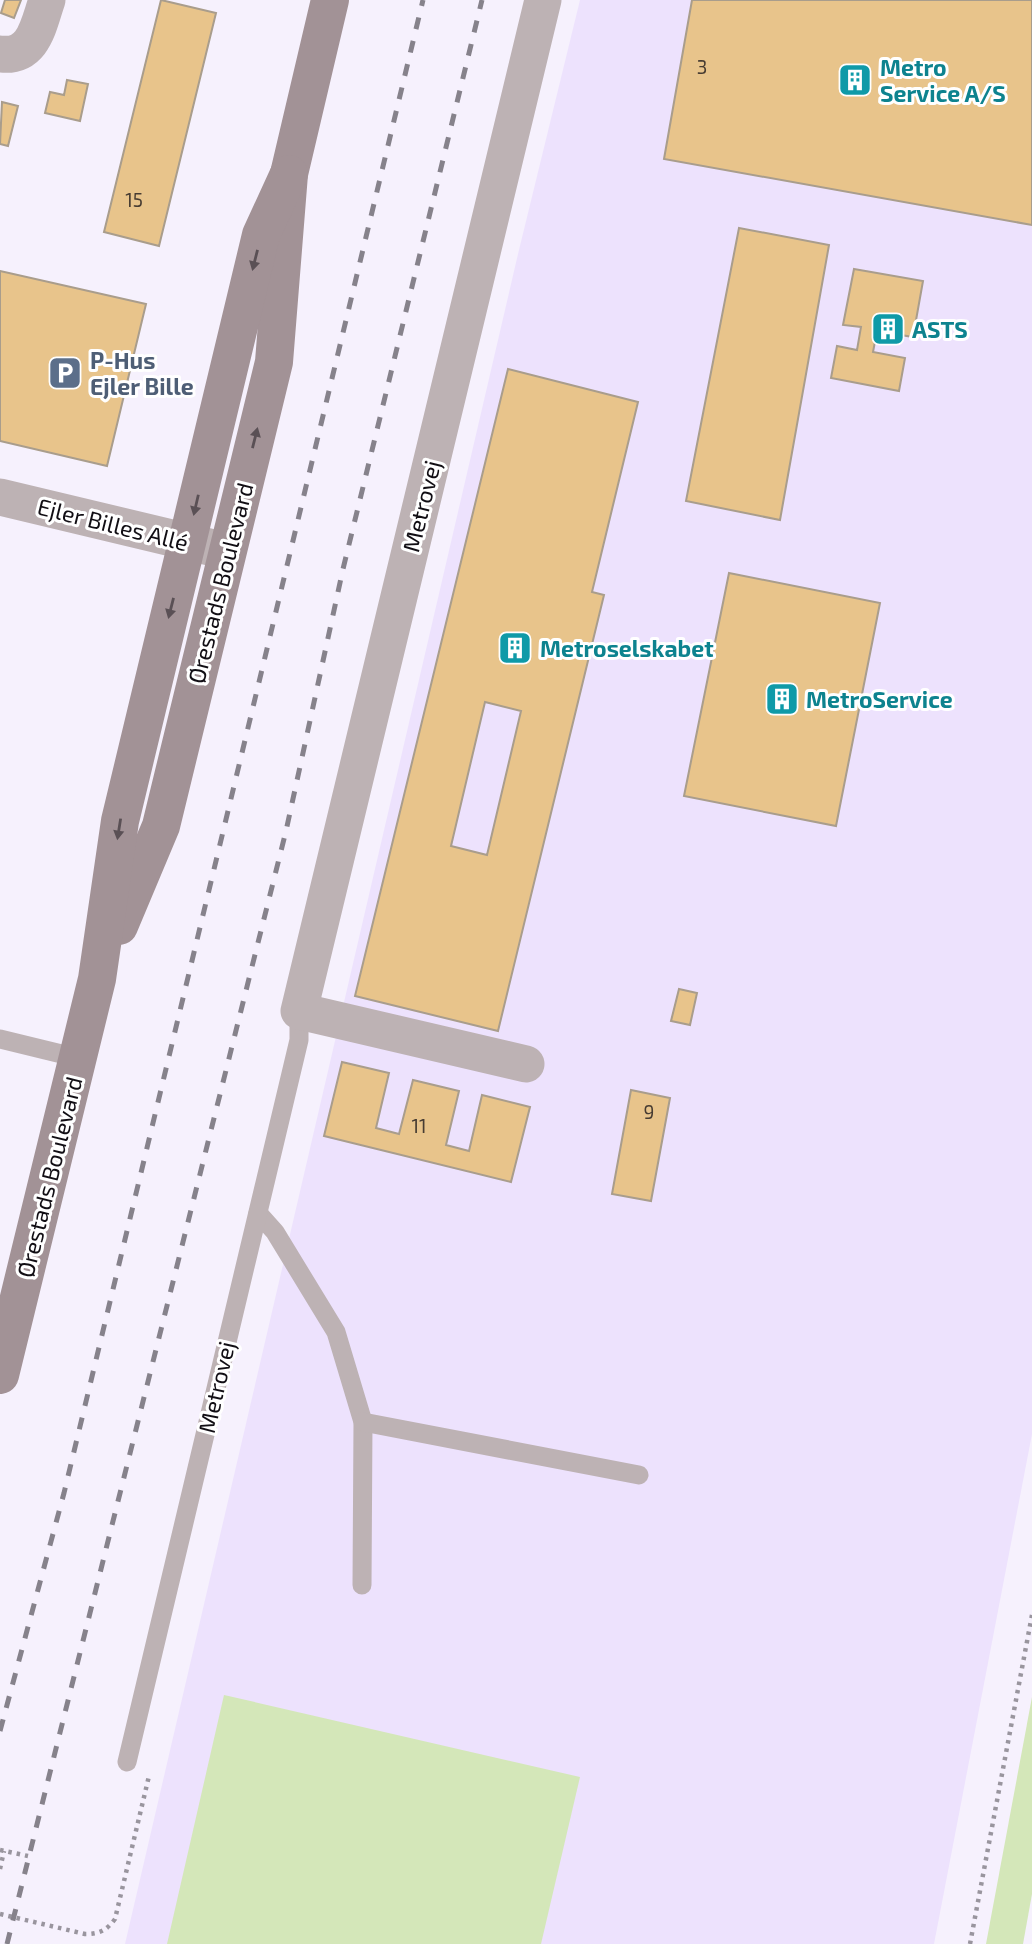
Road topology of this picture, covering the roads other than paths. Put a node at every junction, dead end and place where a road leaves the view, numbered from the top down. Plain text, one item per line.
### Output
1 (47, 0) edge
2 (330, 0) edge
3 (542, 0) edge
4 (0, 54) edge
5 (289, 174) junction
6 (0, 497) edge
7 (187, 541) junction
8 (226, 551) junction
9 (97, 979) junction
10 (299, 1011) junction
11 (0, 1039) edge
12 (78, 1058) junction
13 (526, 1064) dead end
14 (258, 1213) junction
15 (0, 1375) edge
16 (363, 1422) junction
17 (639, 1475) dead end
18 (362, 1585) dead end
19 (127, 1762) dead end

1 - 4 street
2 - 5 street, Ørestads Boulevard
3 - 10 street, Metrovej
5 -> 7 street, Ørestads Boulevard
8 -> 5 street, Ørestads Boulevard
6 - 7 street, Ejler Billes Allé
7 - 8 street, Ejler Billes Allé
7 -> 9 street, Ørestads Boulevard
8 - 9 street, Ørestads Boulevard
9 - 12 street, Ørestads Boulevard
10 - 13 street
10 - 14 lane, Metrovej
11 - 12 lane
12 - 15 street, Ørestads Boulevard
14 - 16 lane
14 - 19 lane, Metrovej
16 - 17 lane
16 - 18 lane

